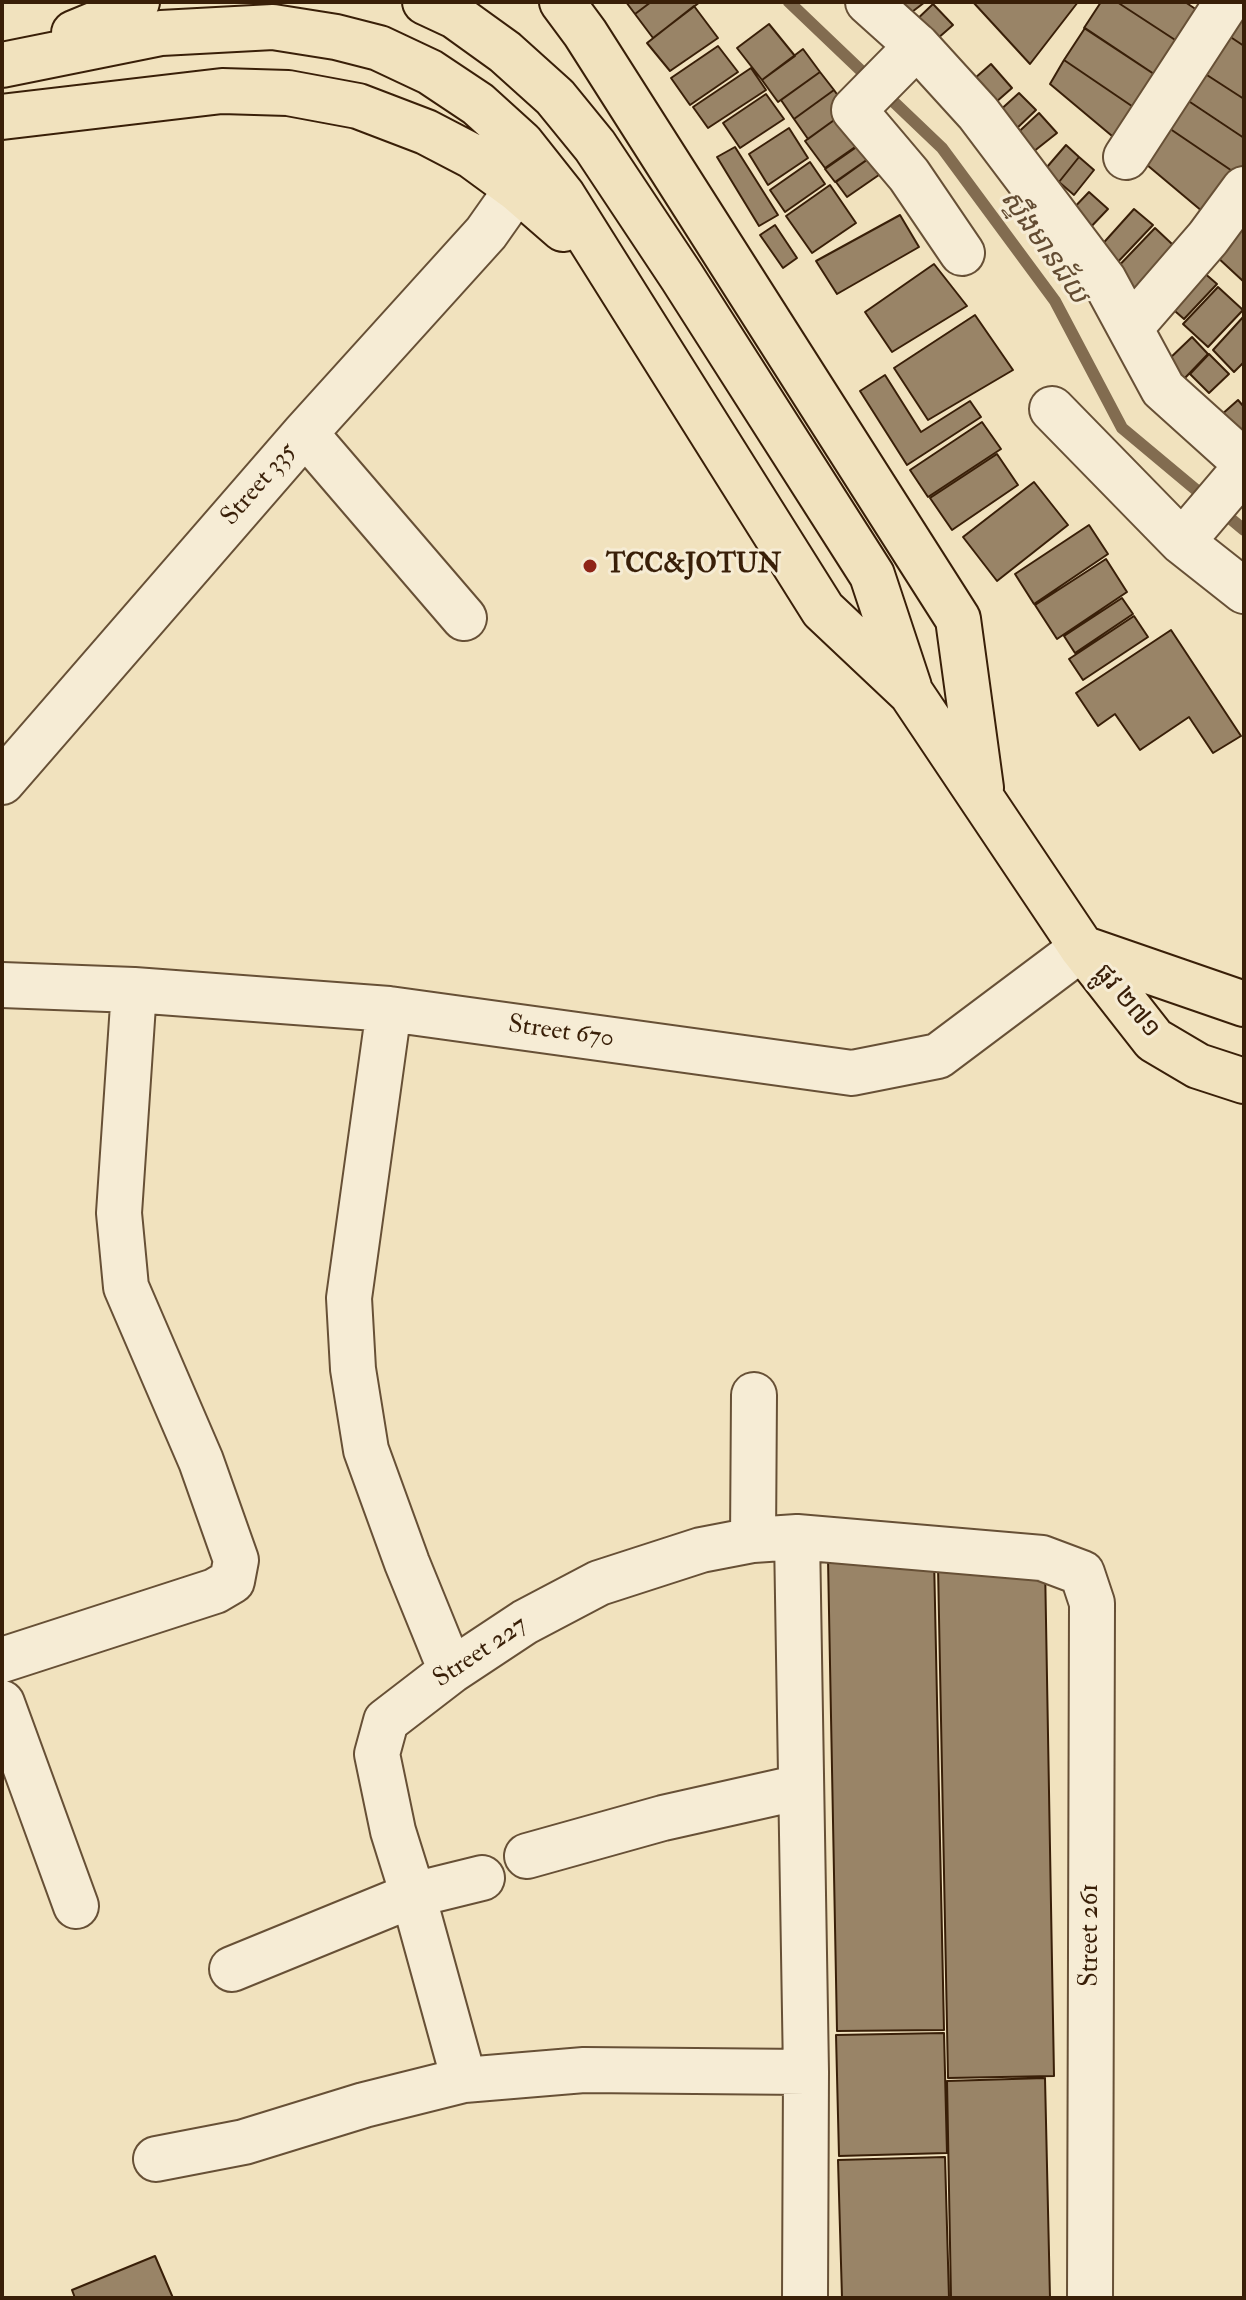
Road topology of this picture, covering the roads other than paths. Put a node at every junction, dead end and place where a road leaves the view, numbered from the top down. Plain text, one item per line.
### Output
1 (137, 2) edge
2 (425, 2) edge
3 (562, 2) edge
4 (868, 2) edge
5 (1227, 2) edge
6 (908, 54) junction
7 (2, 64) edge
8 (3, 116) edge
9 (1126, 157) dead end
10 (517, 189) junction
11 (1244, 189) edge
12 (962, 253) dead end
13 (610, 270) junction
14 (1130, 328) junction
15 (1052, 409) dead end
16 (305, 433) junction
17 (1239, 472) edge
18 (1190, 532) junction
19 (1244, 591) edge
20 (464, 618) dead end
21 (911, 693) junction
22 (2, 782) edge
23 (982, 798) junction
24 (1082, 948) junction
25 (2, 985) edge
26 (134, 990) junction
27 (1244, 1004) edge
28 (389, 1009) junction
29 (1244, 1081) edge
30 (754, 1395) dead end
31 (797, 1537) junction
32 (753, 1540) junction
33 (1082, 1573) joint
34 (2, 1660) edge
35 (451, 1671) junction
36 (2, 1703) edge
37 (801, 1787) junction
38 (527, 1856) dead end
39 (482, 1878) dead end
40 (413, 1895) junction
41 (76, 1906) dead end
42 (232, 1969) dead end
43 (806, 2072) junction
44 (464, 2080) junction
45 (156, 2159) dead end
46 (805, 2298) edge
47 (1090, 2298) edge

1 - 7 main road
2 - 21 main road
3 - 23 main road
4 - 6 street
5 - 9 street
6 - 12 street
6 - 14 street
7 - 13 main road
8 - 10 main road
10 - 13 main road
10 - 16 street, Street 335
11 - 14 street
13 - 21 main road
14 - 17 street
15 - 18 street
16 - 20 street
16 - 22 street, Street 335
17 - 18 street
18 - 19 street
21 - 23 main road
23 - 24 main road
24 - 27 main road, ផ្លូវ ២៧១
24 - 28 street, Street 670
24 - 29 main road, ផ្លូវ ២៧១
25 - 26 street, Street 670
26 - 28 street, Street 670
26 - 34 street
28 - 35 street
30 - 32 street
31 - 32 street, Street 227
31 - 33 street, Street 227
31 - 37 street
32 - 35 street, Street 227
33 - 47 street, Street 261
35 - 40 street, Street 227
36 - 41 street
37 - 38 street
37 - 43 street
39 - 40 street
40 - 42 street
40 - 44 street, Street 227
43 - 44 street
43 - 46 street
44 - 45 street

